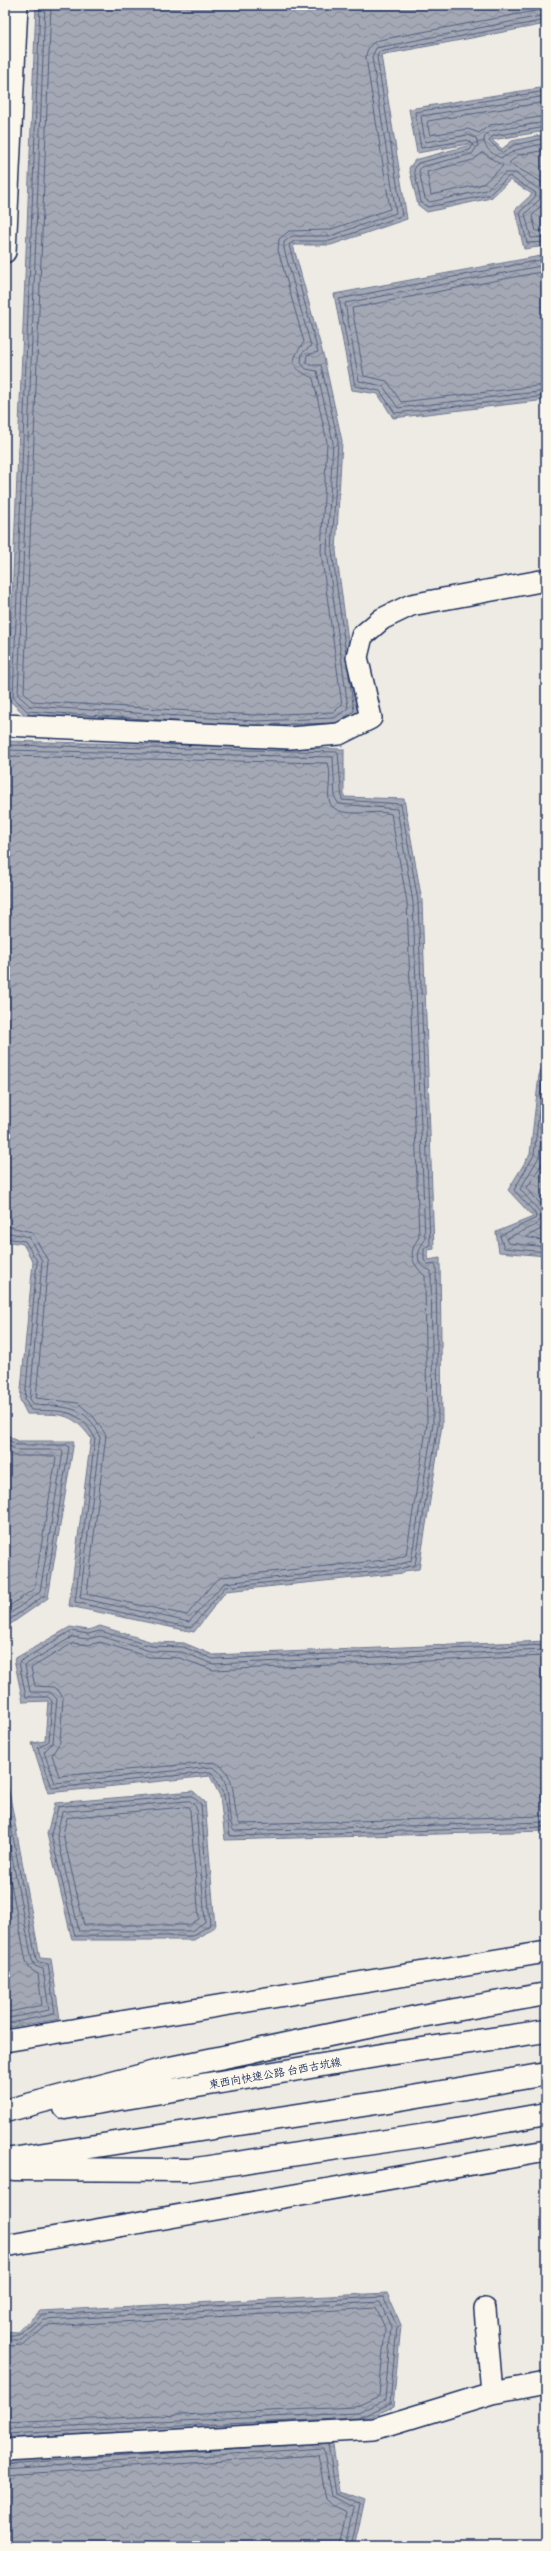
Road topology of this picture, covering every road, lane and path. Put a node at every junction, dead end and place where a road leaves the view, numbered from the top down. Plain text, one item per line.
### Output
1 (17, 5) edge
2 (5, 252) edge
3 (546, 580) edge
4 (5, 725) edge
5 (546, 1952) edge
6 (546, 1994) edge
7 (546, 2030) edge
8 (5, 2041) edge
9 (541, 2074) edge
10 (5, 2111) edge
11 (546, 2114) edge
12 (5, 2118) edge
13 (546, 2151) edge
14 (5, 2160) edge
15 (5, 2169) edge
16 (5, 2246) edge
17 (485, 2309) dead end
18 (546, 2383) edge
19 (492, 2393) junction
20 (5, 2450) edge

1 - 2 street
3 - 4 street
5 - 8 street
6 - 10 highway
7 - 12 highway, 東西向快速公路 台西古坑線
9 - 14 highway
11 - 15 highway
13 - 16 street
17 - 19 street
18 - 19 street
19 - 20 street

